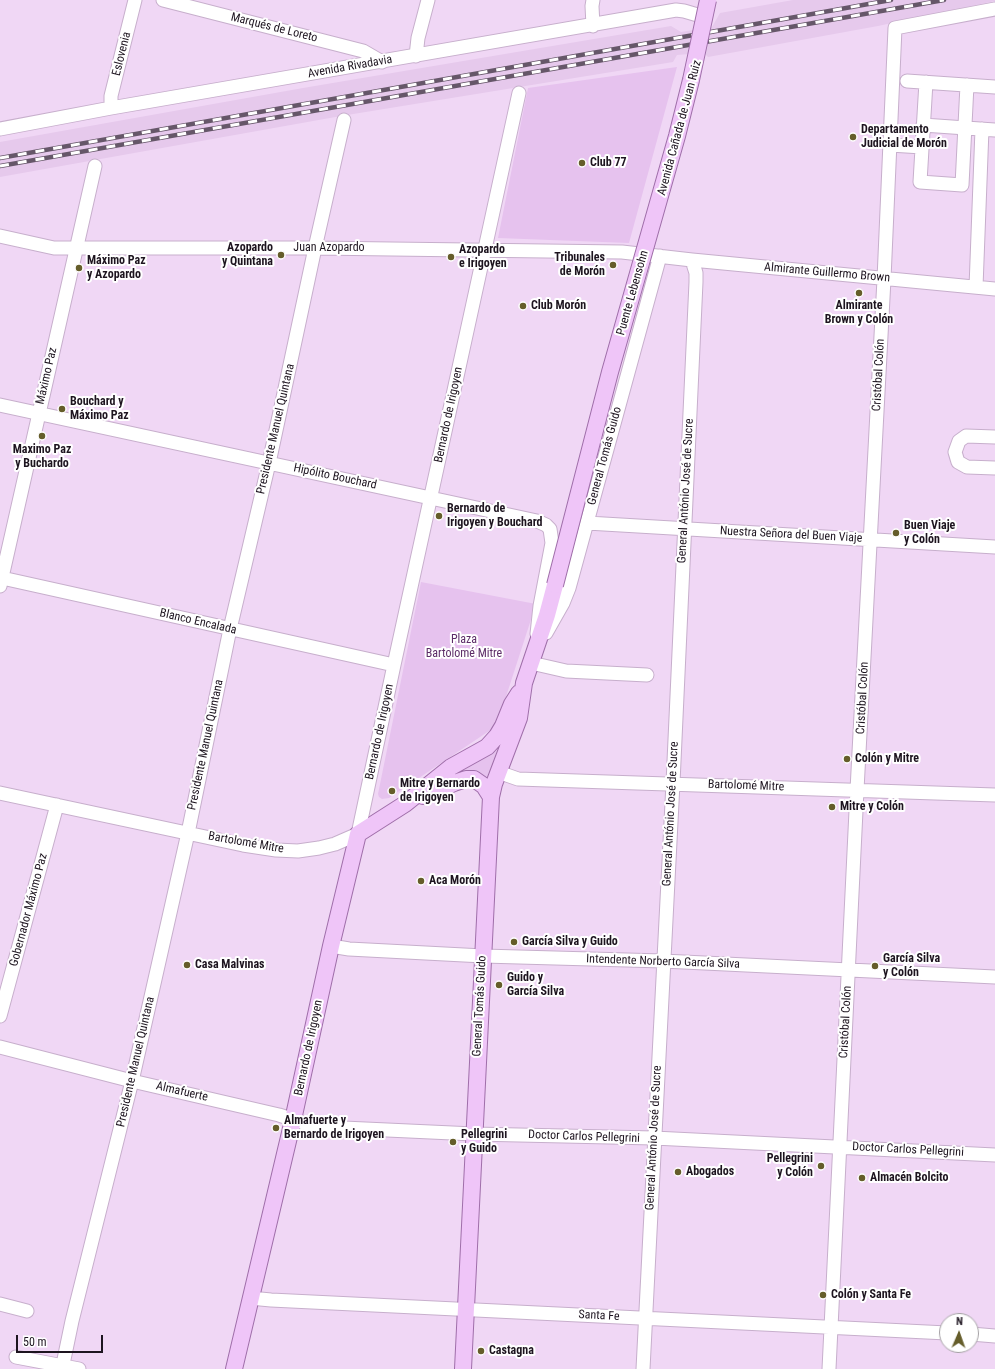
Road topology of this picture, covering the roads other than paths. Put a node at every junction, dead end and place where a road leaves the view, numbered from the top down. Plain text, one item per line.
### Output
1 (135, 0) edge
2 (163, 0) edge
3 (428, 0) edge
4 (593, 0) edge
5 (704, 0) edge
6 (708, 0) edge
7 (680, 5) edge
8 (995, 10) edge
9 (701, 16) junction
10 (593, 26) junction
11 (416, 56) junction
12 (382, 62) junction
13 (907, 81) dead end
14 (926, 82) junction
15 (967, 85) junction
16 (995, 86) edge
17 (519, 93) dead end
18 (112, 108) junction
19 (344, 120) dead end
20 (923, 125) junction
21 (965, 128) junction
22 (0, 129) edge
23 (989, 130) edge
24 (890, 145) junction
25 (922, 147) junction
26 (95, 166) dead end
27 (0, 236) edge
28 (76, 248) junction
29 (315, 248) junction
30 (484, 249) junction
31 (653, 255) junction
32 (692, 260) junction
33 (884, 279) junction
34 (976, 287) junction
35 (995, 289) edge
36 (0, 405) edge
37 (39, 413) junction
38 (995, 437) edge
39 (269, 463) junction
40 (995, 468) edge
41 (431, 498) junction
42 (587, 523) junction
43 (550, 529) joint
44 (684, 529) junction
45 (871, 539) junction
46 (995, 547) edge
47 (1, 582) edge
48 (555, 585) joint
49 (230, 629) junction
50 (534, 657) junction
51 (394, 665) junction
52 (647, 675) dead end
53 (524, 683) junction
54 (498, 772) junction
55 (673, 783) junction
56 (857, 790) junction
57 (0, 793) edge
58 (995, 795) edge
59 (491, 797) junction
60 (405, 804) junction
61 (57, 805) junction
62 (188, 833) junction
63 (358, 834) junction
64 (331, 946) junction
65 (483, 956) junction
66 (664, 960) junction
67 (849, 970) junction
68 (995, 977) edge
69 (0, 1016) edge
70 (0, 1047) edge
71 (132, 1081) junction
72 (293, 1120) junction
73 (474, 1134) junction
74 (654, 1138) junction
75 (840, 1147) junction
76 (995, 1154) edge
77 (250, 1298) junction
78 (0, 1304) edge
79 (466, 1310) junction
80 (27, 1311) dead end
81 (645, 1318) junction
82 (831, 1327) junction
83 (939, 1333) edge
84 (979, 1335) edge
85 (995, 1336) edge
86 (16, 1357) dead end
87 (62, 1368) edge
88 (79, 1369) edge
89 (234, 1369) edge
90 (463, 1369) edge
91 (643, 1369) edge
92 (829, 1369) edge

1 - 18 street, Eslovenia
2 - 12 street, Marqués de Loreto
3 - 11 street
4 - 10 street
5 - 9 main road, Avenida Cañada de Juan Ruiz
6 - 48 main road, Puente Lebensohn, bridge
7 - 9 street, Avenida Rivadavia
7 - 10 street, Avenida Rivadavia
8 - 24 street, Cristóbal Colón
9 - 31 main road, Avenida Cañada de Juan Ruiz
10 - 11 street, Avenida Rivadavia
11 - 12 street, Avenida Rivadavia
12 - 18 street, Avenida Rivadavia
13 - 14 street
14 - 15 street
14 - 20 street
15 - 16 street
15 - 21 street
17 - 30 street, Bernardo de Irigoyen
18 - 22 street, Avenida Rivadavia
19 - 29 street, Presidente Manuel Quintana
20 - 21 street
20 - 25 street
21 - 23 street
21 - 25 street
23 - 34 street
24 - 25 street
24 - 33 street, Cristóbal Colón
26 - 28 street, Máximo Paz
27 - 28 street, Juan Azopardo
28 - 29 street, Juan Azopardo
28 - 37 street, Máximo Paz
29 - 30 street, Juan Azopardo
29 - 39 street, Presidente Manuel Quintana
30 - 31 street, Juan Azopardo
30 - 41 street, Bernardo de Irigoyen
31 - 32 street, Almirante Guillermo Brown
31 - 42 street, General Tomás Guido
32 - 33 street, Almirante Guillermo Brown
32 - 44 street, General António José de Sucre
33 - 34 street, Almirante Guillermo Brown
33 - 45 street, Cristóbal Colón
34 - 35 street, Almirante Guillermo Brown
36 - 37 street, Hipólito Bouchard
37 - 39 street, Hipólito Bouchard
37 - 47 street, Máximo Paz
38 - 40 street
39 - 41 street, Hipólito Bouchard
39 - 49 street, Presidente Manuel Quintana
41 - 43 street, Hipólito Bouchard
41 - 51 street, Bernardo de Irigoyen
42 - 44 street, Nuestra Señora del Buen Viaje
42 - 50 street, General Tomás Guido
43 - 50 street, General Tomás Guido
44 - 45 street, Nuestra Señora del Buen Viaje
44 - 55 street, General António José de Sucre
45 - 46 street, Nuestra Señora del Buen Viaje
45 - 56 street, Cristóbal Colón
47 - 49 street, Blanco Encalada
48 - 50 main road, General Tomás Guido
49 - 51 street, Blanco Encalada
49 - 62 street, Presidente Manuel Quintana
50 - 52 street
50 - 53 main road, General Tomás Guido
51 - 63 street, Bernardo de Irigoyen
53 - 54 main road, General Tomás Guido
53 - 60 main road, Bartolomé Mitre
54 - 55 street, Bartolomé Mitre
54 - 59 main road, General Tomás Guido
55 - 56 street, Bartolomé Mitre
55 - 66 street, General António José de Sucre
56 - 58 street, Bartolomé Mitre
56 - 67 street, Cristóbal Colón
57 - 61 street, Bartolomé Mitre
59 - 60 main road
59 - 65 main road, General Tomás Guido
60 - 63 main road, Bartolomé Mitre
61 - 62 street, Bartolomé Mitre
61 - 69 street, Gobernador Máximo Paz
62 - 63 street, Bartolomé Mitre
62 - 71 street, Presidente Manuel Quintana
63 - 64 main road, Bernardo de Irigoyen
64 - 65 street, Intendente Norberto García Silva
64 - 72 main road, Bernardo de Irigoyen
65 - 66 street, Intendente Norberto García Silva
65 - 73 main road, General Tomás Guido
66 - 67 street, Intendente Norberto García Silva
66 - 74 street, General António José de Sucre
67 - 68 street, Intendente Norberto García Silva
67 - 75 street, Cristóbal Colón
70 - 71 street, Almafuerte
71 - 72 street, Almafuerte
71 - 87 street, Presidente Manuel Quintana
72 - 73 street, Doctor Carlos Pellegrini
72 - 77 main road, Bernardo de Irigoyen
73 - 74 street, Doctor Carlos Pellegrini
73 - 79 main road, General Tomás Guido
74 - 75 street, Doctor Carlos Pellegrini
74 - 81 street, General António José de Sucre
75 - 76 street, Doctor Carlos Pellegrini
75 - 82 street, Cristóbal Colón
77 - 79 street, Santa Fe
77 - 89 main road, Bernardo de Irigoyen
78 - 80 street
79 - 81 street, Santa Fe
79 - 90 main road, General Tomás Guido
81 - 82 street, Santa Fe
81 - 91 street, General António José de Sucre
82 - 83 street, Santa Fe
82 - 92 street, Cristóbal Colón
84 - 85 street
86 - 87 street
87 - 88 street

